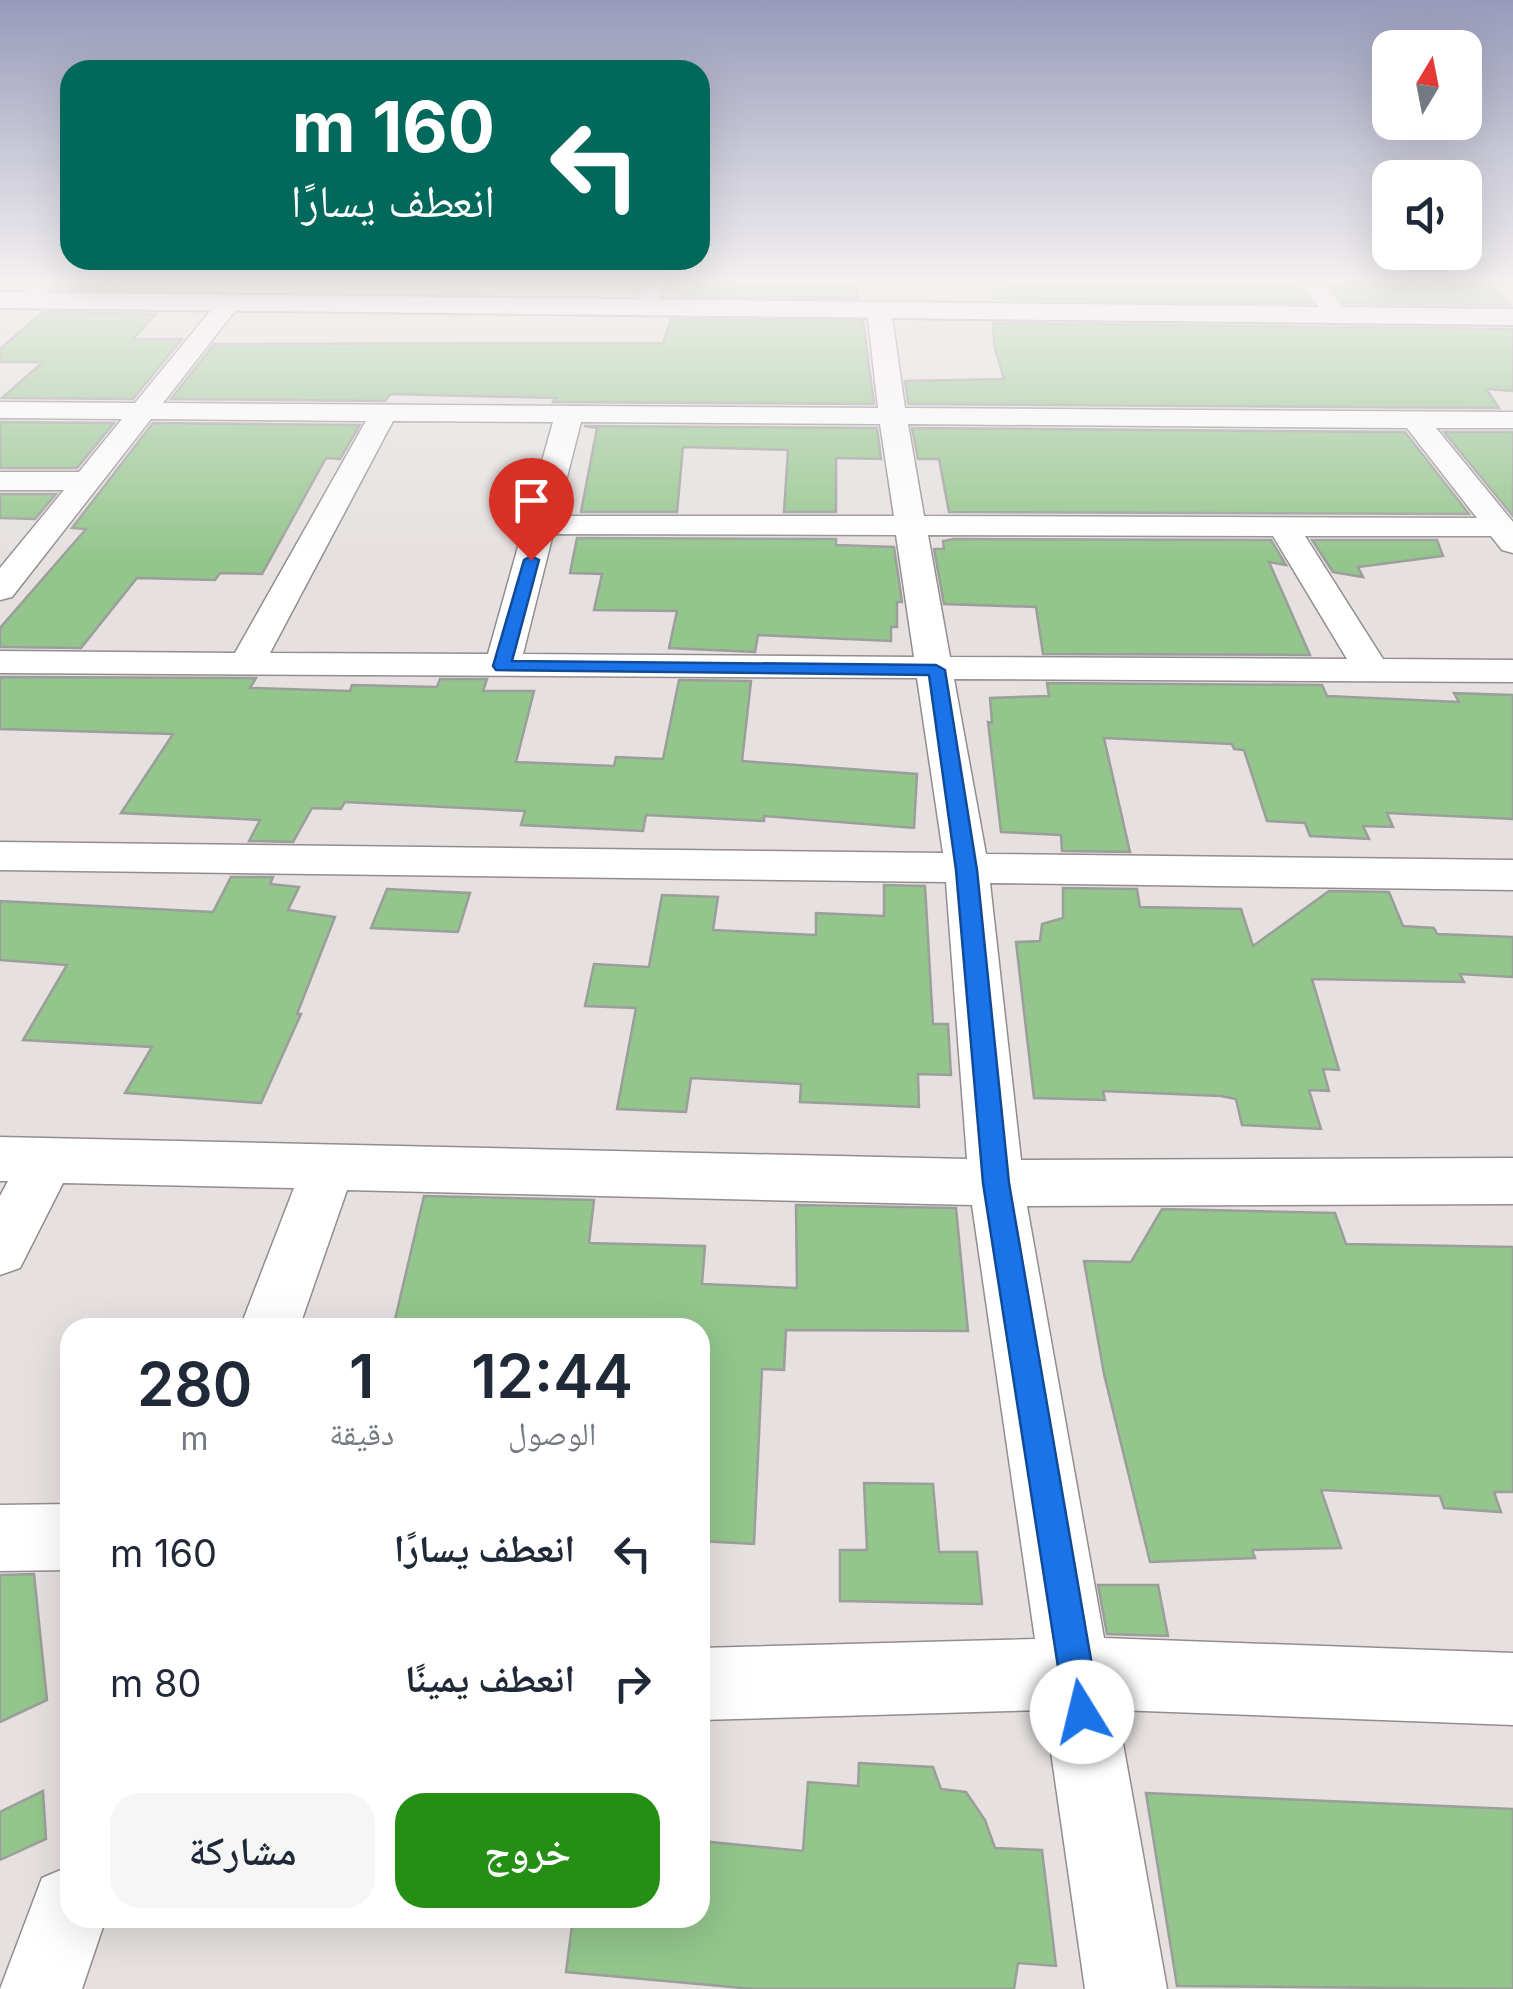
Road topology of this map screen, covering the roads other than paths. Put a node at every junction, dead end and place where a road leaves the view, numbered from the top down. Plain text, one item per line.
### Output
1 (171, 375) edge
2 (887, 375) edge
3 (0, 410) edge
4 (142, 410) junction
5 (384, 413) junction
6 (892, 413) junction
7 (569, 414) junction
8 (1415, 420) junction
9 (1513, 420) edge
10 (0, 481) edge
11 (86, 481) junction
12 (910, 524) junction
13 (541, 525) junction
14 (1283, 526) junction
15 (1507, 535) edge
16 (0, 590) edge
17 (0, 662) edge
18 (247, 663) junction
19 (502, 666) junction
20 (936, 670) junction
21 (1372, 671) junction
22 (1513, 671) edge
23 (0, 856) edge
24 (967, 870) junction
25 (1513, 875) edge
26 (24, 1160) edge
27 (328, 1169) junction
28 (1513, 1181) edge
29 (996, 1183) junction
30 (0, 1250) edge
31 (274, 1318) edge
32 (60, 1536) edge
33 (0, 1538) edge
34 (1076, 1673) junction
35 (710, 1684) edge
36 (1513, 1689) edge
37 (62, 1928) edge
38 (41, 1989) edge
39 (1126, 1989) edge

1 - 4 street
2 - 6 street
3 - 4 street
4 - 5 street
4 - 11 street
5 - 7 street
5 - 18 street
6 - 7 street
6 - 8 street
6 - 12 street
7 - 13 street
8 - 9 street
8 - 15 street
10 - 11 street
11 - 16 street
12 - 13 street
12 - 14 street
12 - 20 street
13 - 19 street
14 - 15 street
14 - 21 street
17 - 18 street
18 - 19 street
19 - 20 street
20 - 21 street
20 - 24 street
21 - 22 street
23 - 24 street
24 - 25 street
24 - 29 street
26 - 27 street
26 - 30 street
27 - 29 street
27 - 31 street
28 - 29 street
29 - 34 street
32 - 33 street
34 - 35 street
34 - 36 street
34 - 39 street
37 - 38 street

